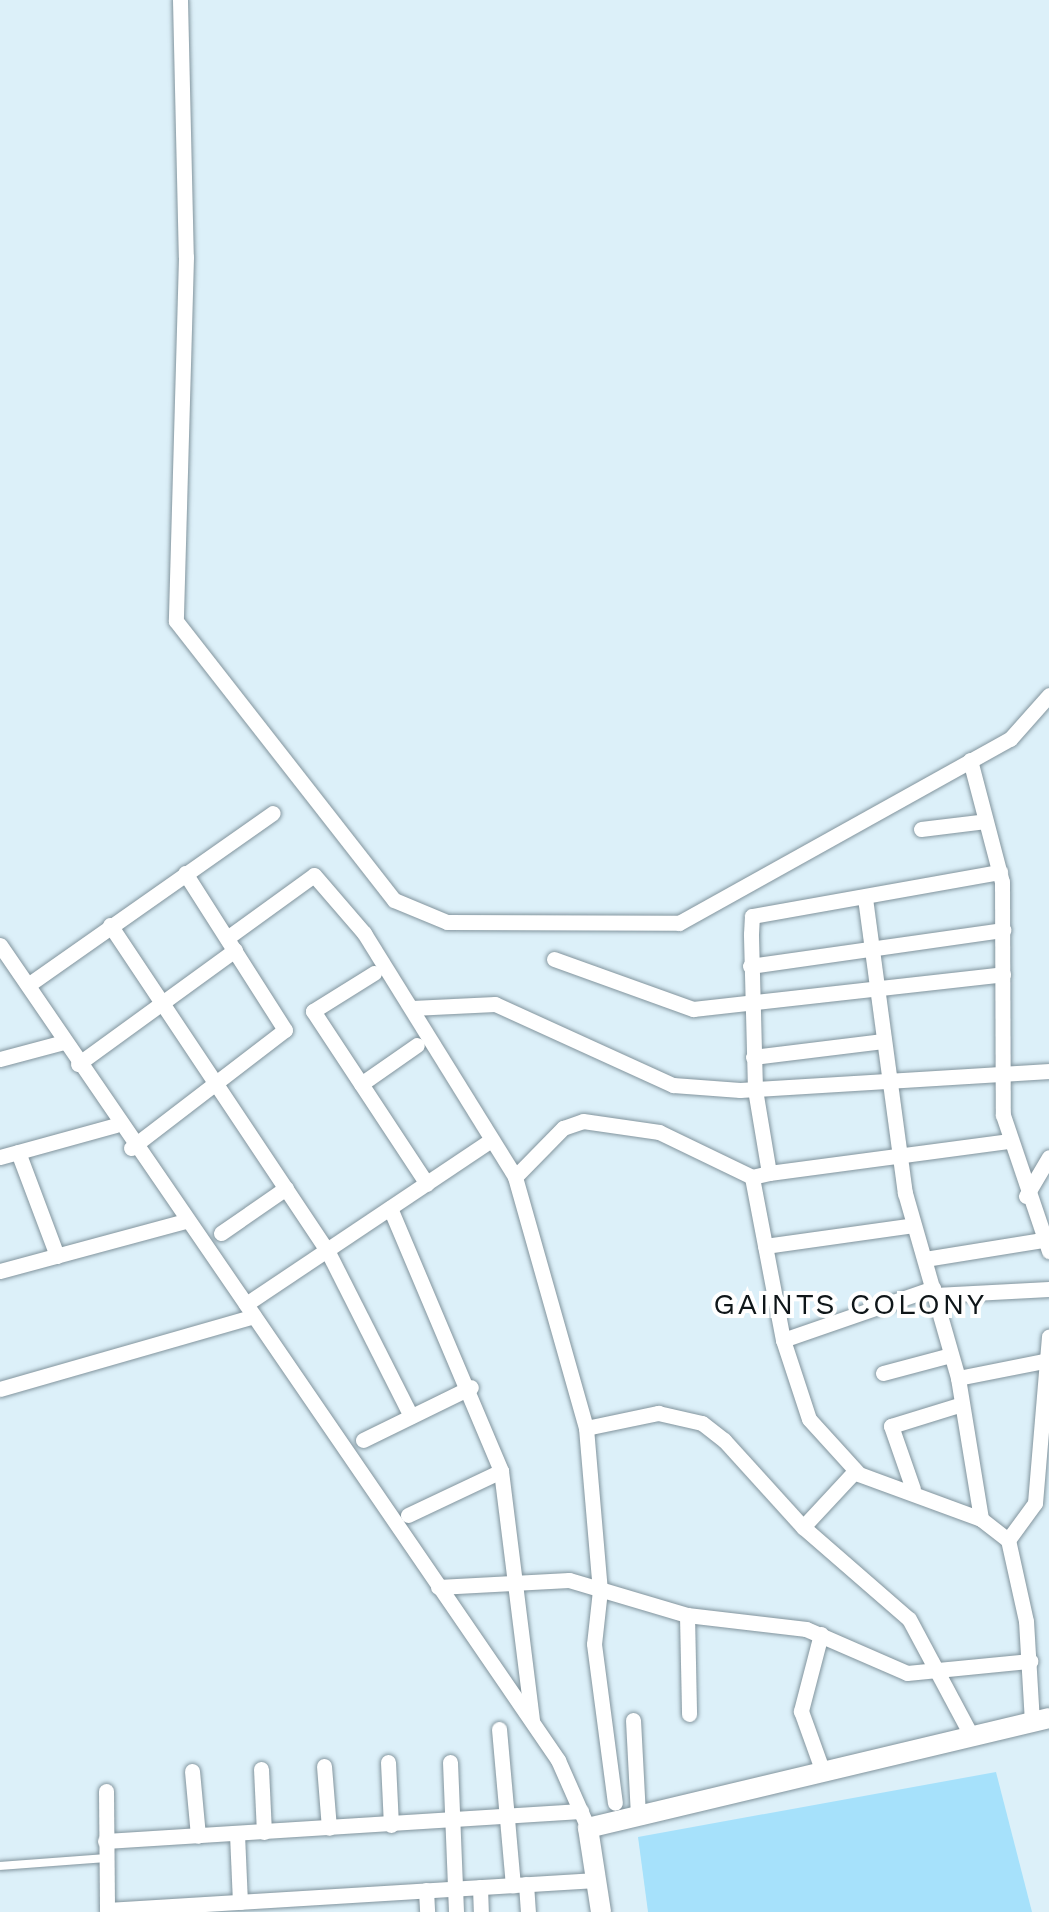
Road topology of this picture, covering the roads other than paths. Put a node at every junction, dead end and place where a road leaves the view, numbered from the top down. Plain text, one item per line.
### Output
1 (180, 0) edge
2 (1049, 695) edge
3 (970, 760) junction
4 (273, 813) dead end
5 (986, 821) junction
6 (921, 829) dead end
7 (1000, 872) junction
8 (186, 873) junction
9 (865, 898) junction
10 (110, 926) junction
11 (1002, 930) junction
12 (231, 944) junction
13 (0, 946) edge
14 (872, 948) junction
15 (554, 959) dead end
16 (750, 966) junction
17 (374, 973) dead end
18 (1003, 974) junction
19 (28, 985) junction
20 (874, 992) junction
21 (750, 1001) junction
22 (165, 1003) junction
23 (412, 1008) junction
24 (64, 1042) junction
25 (884, 1042) junction
26 (417, 1045) dead end
27 (754, 1057) junction
28 (0, 1059) edge
29 (78, 1064) junction
30 (1003, 1068) junction
31 (1049, 1070) edge
32 (214, 1078) junction
33 (890, 1080) junction
34 (361, 1084) junction
35 (756, 1088) junction
36 (116, 1124) junction
37 (1008, 1141) junction
38 (488, 1142) junction
39 (131, 1148) junction
40 (18, 1152) junction
41 (0, 1157) edge
42 (1049, 1157) edge
43 (898, 1159) junction
44 (769, 1172) junction
45 (515, 1177) junction
46 (752, 1177) junction
47 (426, 1184) junction
48 (286, 1188) junction
49 (1026, 1196) junction
50 (390, 1208) junction
51 (184, 1221) junction
52 (914, 1225) junction
53 (221, 1233) dead end
54 (1046, 1245) edge
55 (765, 1246) junction
56 (327, 1250) junction
57 (57, 1256) junction
58 (925, 1259) junction
59 (0, 1271) edge
60 (1049, 1289) edge
61 (934, 1291) junction
62 (250, 1310) junction
63 (1049, 1337) edge
64 (783, 1340) junction
65 (952, 1355) junction
66 (1044, 1360) junction
67 (883, 1373) dead end
68 (958, 1378) junction
69 (472, 1387) junction
70 (0, 1388) edge
71 (962, 1404) junction
72 (411, 1416) junction
73 (586, 1428) junction
74 (363, 1440) dead end
75 (855, 1470) junction
76 (501, 1471) junction
77 (913, 1490) junction
78 (1042, 1502) edge
79 (408, 1515) dead end
80 (982, 1519) junction
81 (803, 1527) junction
82 (1008, 1540) junction
83 (512, 1578) junction
84 (438, 1588) junction
85 (600, 1590) junction
86 (687, 1615) junction
87 (821, 1634) junction
88 (1030, 1661) junction
89 (945, 1674) junction
90 (689, 1714) dead end
91 (634, 1720) dead end
92 (1040, 1720) edge
93 (533, 1724) junction
94 (499, 1728) dead end
95 (972, 1737) junction
96 (388, 1762) dead end
97 (450, 1762) dead end
98 (324, 1766) dead end
99 (261, 1768) dead end
100 (192, 1772) dead end
101 (823, 1772) junction
102 (106, 1791) dead end
103 (615, 1803) dead end
104 (638, 1816) junction
105 (509, 1818) junction
106 (585, 1820) junction
107 (452, 1822) junction
108 (391, 1825) junction
109 (329, 1828) junction
110 (264, 1832) junction
111 (236, 1834) junction
112 (198, 1836) junction
113 (106, 1849) junction
114 (0, 1866) edge
115 (596, 1880) junction
116 (520, 1885) junction
117 (480, 1887) junction
118 (455, 1888) junction
119 (426, 1890) junction
120 (400, 1892) junction
121 (369, 1894) junction
122 (240, 1902) junction
123 (315, 1905) edge
124 (371, 1912) edge
125 (402, 1912) edge
126 (427, 1912) edge
127 (456, 1912) edge
128 (481, 1912) edge
129 (528, 1912) edge
130 (601, 1912) edge

1 - 3 street
2 - 3 street
3 - 5 street
4 - 8 street
5 - 6 street
5 - 7 street
7 - 9 street
7 - 11 street
8 - 10 street
8 - 12 street
9 - 14 street
9 - 16 street
10 - 19 street
10 - 22 street
11 - 14 street
11 - 18 street
12 - 22 street
12 - 23 street
12 - 32 street
13 - 19 street
14 - 16 street
14 - 20 street
15 - 21 street
16 - 21 street
17 - 34 street
18 - 20 street
18 - 30 street
19 - 24 street
20 - 21 street
20 - 25 street
21 - 27 street
22 - 29 street
22 - 32 street
23 - 35 street
23 - 38 street
24 - 28 street
24 - 29 street
25 - 27 street
25 - 33 street
26 - 34 street
27 - 35 street
29 - 36 street
30 - 31 street
30 - 33 street
30 - 37 street
32 - 39 street
32 - 48 street
33 - 35 street
33 - 43 street
34 - 47 street
35 - 44 street
36 - 39 street
36 - 40 street
37 - 43 street
37 - 49 street
38 - 45 street
38 - 47 street
39 - 51 street
40 - 41 street
40 - 57 street
42 - 49 street
43 - 44 street
43 - 52 street
44 - 46 street
45 - 46 street
45 - 73 street
46 - 55 street
47 - 50 street
48 - 53 street
48 - 56 street
49 - 54 street
50 - 56 street
50 - 69 street
51 - 57 street
51 - 62 street
52 - 55 street
52 - 58 street
54 - 58 street
55 - 64 street
56 - 62 street
56 - 72 street
57 - 59 street
58 - 61 street
60 - 61 street
61 - 64 street
61 - 65 street
62 - 70 street
62 - 84 street
63 - 66 street
64 - 75 street
65 - 67 street
65 - 68 street
66 - 68 street
66 - 78 street
68 - 71 street
69 - 72 street
69 - 76 street
71 - 77 street
71 - 80 street
72 - 74 street
73 - 81 street
73 - 85 street
75 - 77 street
75 - 81 street
76 - 79 street
76 - 83 street
77 - 80 street
78 - 82 street
80 - 82 street
81 - 89 street
82 - 88 street
83 - 84 street
83 - 85 street
83 - 93 street
84 - 93 street
85 - 86 street
85 - 103 street
86 - 87 street
86 - 90 street
87 - 89 street
87 - 101 street
88 - 89 street
88 - 92 street
89 - 95 street
91 - 104 street
92 - 95 street
93 - 106 street
94 - 105 street
95 - 101 street
96 - 108 street
97 - 107 street
98 - 109 street
99 - 110 street
100 - 112 street
101 - 104 street
102 - 113 street
104 - 106 street
105 - 106 street
105 - 107 street
105 - 116 street
106 - 115 street
107 - 108 street
107 - 118 street
108 - 109 street
109 - 110 street
110 - 111 street
111 - 112 street
111 - 122 street
112 - 113 street
113 - 114 lane
113 - 122 street
115 - 116 street
115 - 130 street
116 - 117 street
116 - 129 street
117 - 118 street
117 - 128 street
118 - 119 street
118 - 127 street
119 - 120 street
119 - 126 street
120 - 121 street
120 - 125 street
121 - 123 street
121 - 124 street
122 - 123 street

